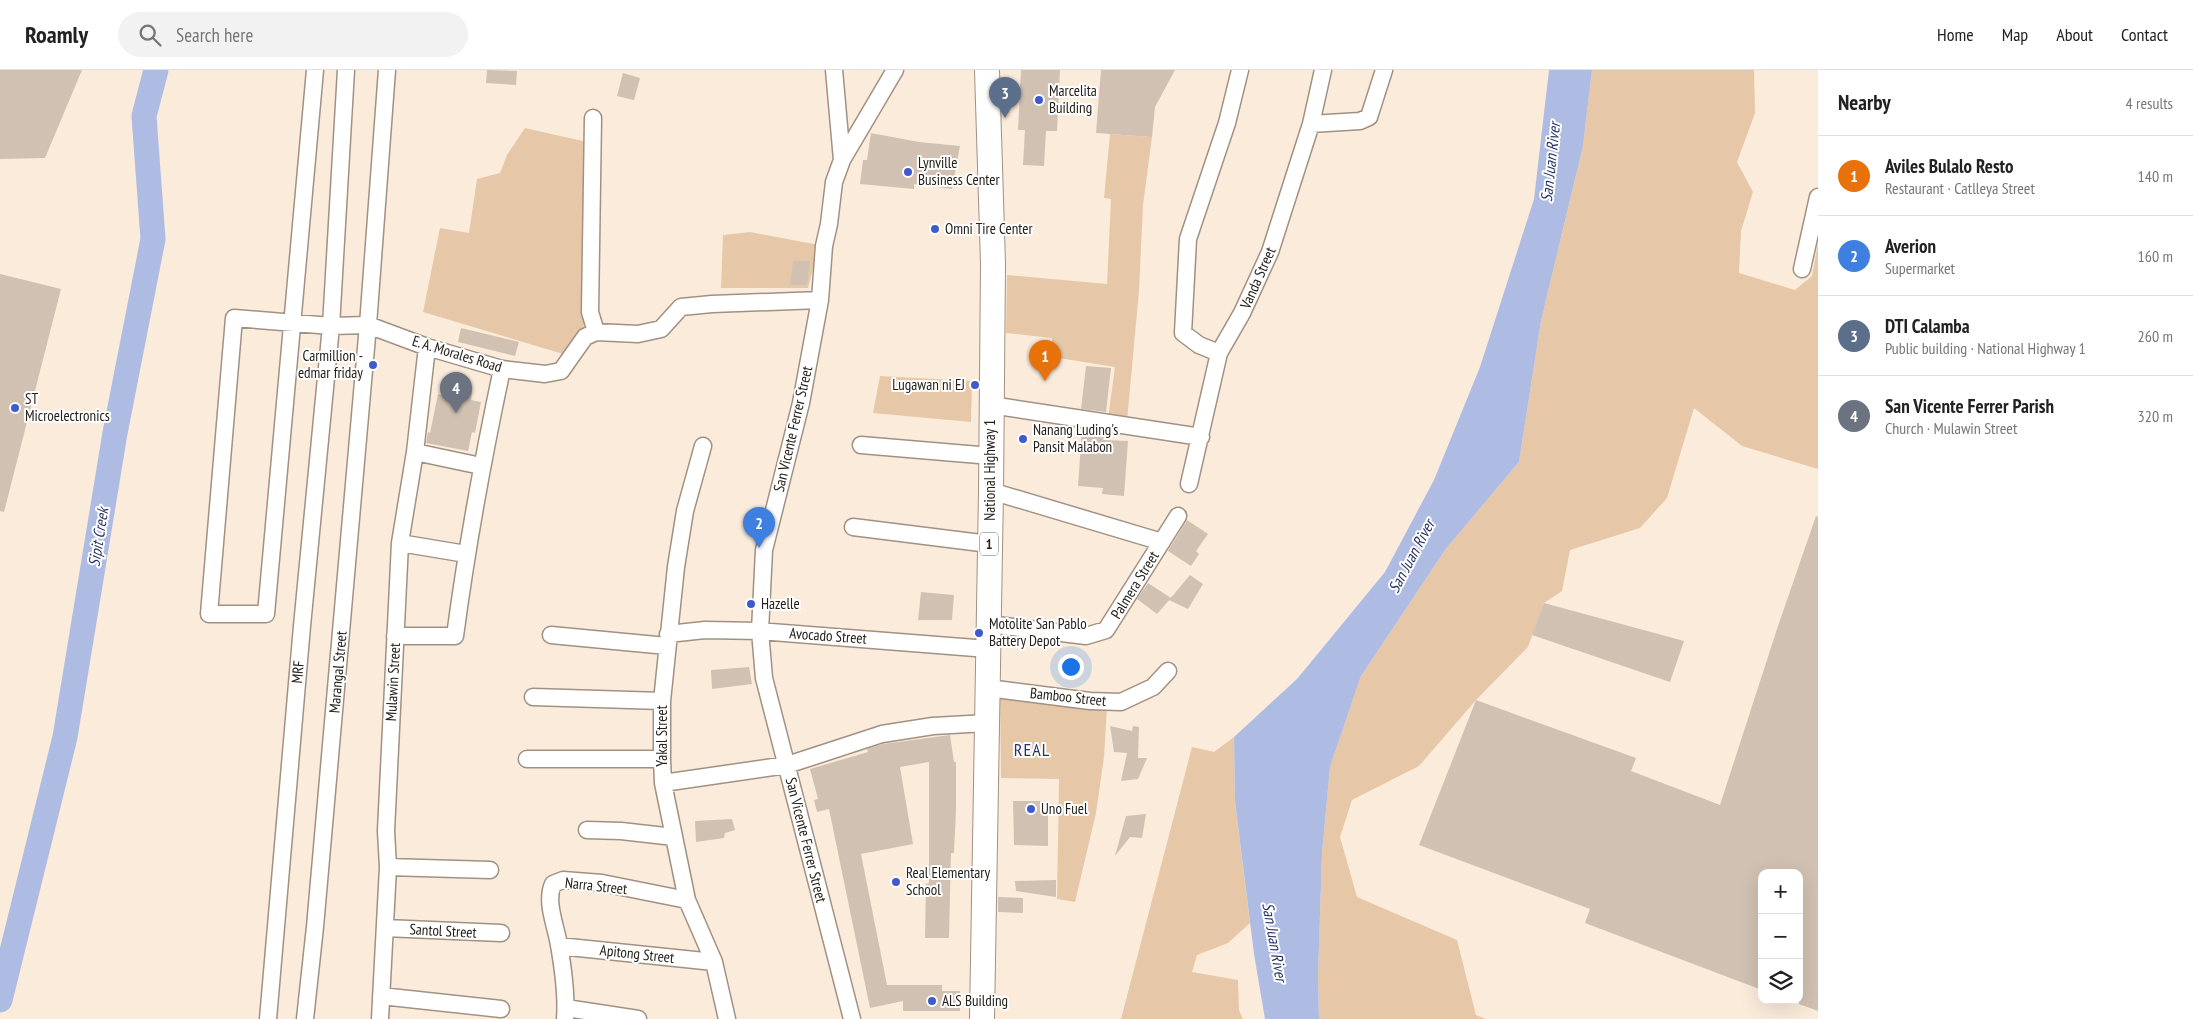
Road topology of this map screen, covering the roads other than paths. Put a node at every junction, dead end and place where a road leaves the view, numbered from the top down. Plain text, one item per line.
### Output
1 (315, 70) edge
2 (346, 70) edge
3 (387, 70) edge
4 (834, 70) edge
5 (895, 70) edge
6 (987, 70) edge
7 (1240, 70) edge
8 (1323, 70) edge
9 (1384, 70) edge
10 (593, 118) dead end
11 (1311, 124) junction
12 (842, 160) junction
13 (1818, 197) edge
14 (1802, 269) dead end
15 (820, 300) junction
16 (293, 324) junction
17 (368, 325) junction
18 (331, 326) junction
19 (596, 332) junction
20 (427, 347) junction
21 (1219, 353) junction
22 (502, 369) junction
23 (991, 405) junction
24 (1201, 437) junction
25 (862, 445) dead end
26 (703, 446) dead end
27 (415, 452) junction
28 (991, 456) junction
29 (481, 466) junction
30 (1190, 484) dead end
31 (991, 492) junction
32 (1178, 516) dead end
33 (853, 527) dead end
34 (1162, 542) junction
35 (400, 543) junction
36 (989, 544) junction
37 (466, 554) junction
38 (989, 624) junction
39 (760, 631) junction
40 (395, 636) junction
41 (551, 636) dead end
42 (667, 640) junction
43 (988, 649) junction
44 (1168, 671) dead end
45 (988, 688) junction
46 (532, 696) dead end
47 (662, 701) junction
48 (987, 723) junction
49 (528, 759) dead end
50 (662, 759) junction
51 (787, 765) junction
52 (663, 783) junction
53 (587, 830) dead end
54 (674, 837) junction
55 (388, 867) junction
56 (490, 870) dead end
57 (687, 900) junction
58 (385, 928) junction
59 (501, 933) dead end
60 (559, 946) junction
61 (714, 962) junction
62 (380, 996) junction
63 (501, 1009) dead end
64 (565, 1014) edge
65 (268, 1019) edge
66 (305, 1019) edge
67 (380, 1019) edge
68 (638, 1019) edge
69 (727, 1019) edge
70 (852, 1019) edge
71 (982, 1019) edge

1 - 16 street
2 - 18 street, MRF
3 - 17 street, Marangal Street
4 - 12 street, San Vicente Ferrer Street
5 - 12 street
6 - 23 highway, National Highway 1 / 1
7 - 21 street
8 - 11 street, Vanda Street
9 - 11 street
10 - 19 street
11 - 21 street, Vanda Street
12 - 15 street, San Vicente Ferrer Street
13 - 14 street
15 - 19 street
15 - 39 street, San Vicente Ferrer Street
16 - 16 street
16 - 18 street
17 - 18 street
17 - 20 street, E. A. Morales Road
17 - 66 street, Marangal Street
18 - 65 street, MRF
19 - 22 street, E. A. Morales Road
20 - 22 street, E. A. Morales Road
20 - 27 street, Mulawin Street
21 - 24 street, Vanda Street
22 - 29 street
23 - 24 street
23 - 28 highway, National Highway 1 / 1
24 - 30 street, Vanda Street
25 - 28 street
26 - 42 street, Yakal Street
27 - 29 street
27 - 35 street, Mulawin Street
28 - 31 highway, National Highway 1 / 1
29 - 37 street
31 - 34 street
31 - 36 highway, National Highway 1 / 1
32 - 34 street, Palmera Street
33 - 36 street
34 - 38 street, Palmera Street
35 - 37 street
35 - 40 street, Mulawin Street
36 - 38 highway, National Highway 1 / 1
37 - 40 street
38 - 43 highway, National Highway 1 / 1
39 - 42 street, Avocado Street
39 - 43 street, Avocado Street
39 - 51 street, San Vicente Ferrer Street
40 - 55 street, Mulawin Street
41 - 42 street, Avocado Street
42 - 47 street, Yakal Street
43 - 45 highway, National Highway 1 / 1
44 - 45 street, Bamboo Street
45 - 48 highway, National Highway 1 / 1
46 - 47 street
47 - 50 street, Yakal Street
48 - 51 street
48 - 71 highway, National Highway 1 / 1
49 - 50 street
50 - 52 street, Yakal Street
51 - 52 street
51 - 70 street, San Vicente Ferrer Street
52 - 54 street, Yakal Street
53 - 54 street
54 - 57 street, Yakal Street
55 - 56 street
55 - 58 street, Mulawin Street
57 - 60 street, Narra Street
57 - 61 street, Yakal Street
58 - 59 street, Santol Street
58 - 62 street, Mulawin Street
60 - 61 street, Apitong Street
60 - 64 street, Narra Street
61 - 69 street, Yakal Street
62 - 63 street
62 - 67 street, Mulawin Street
64 - 68 street

